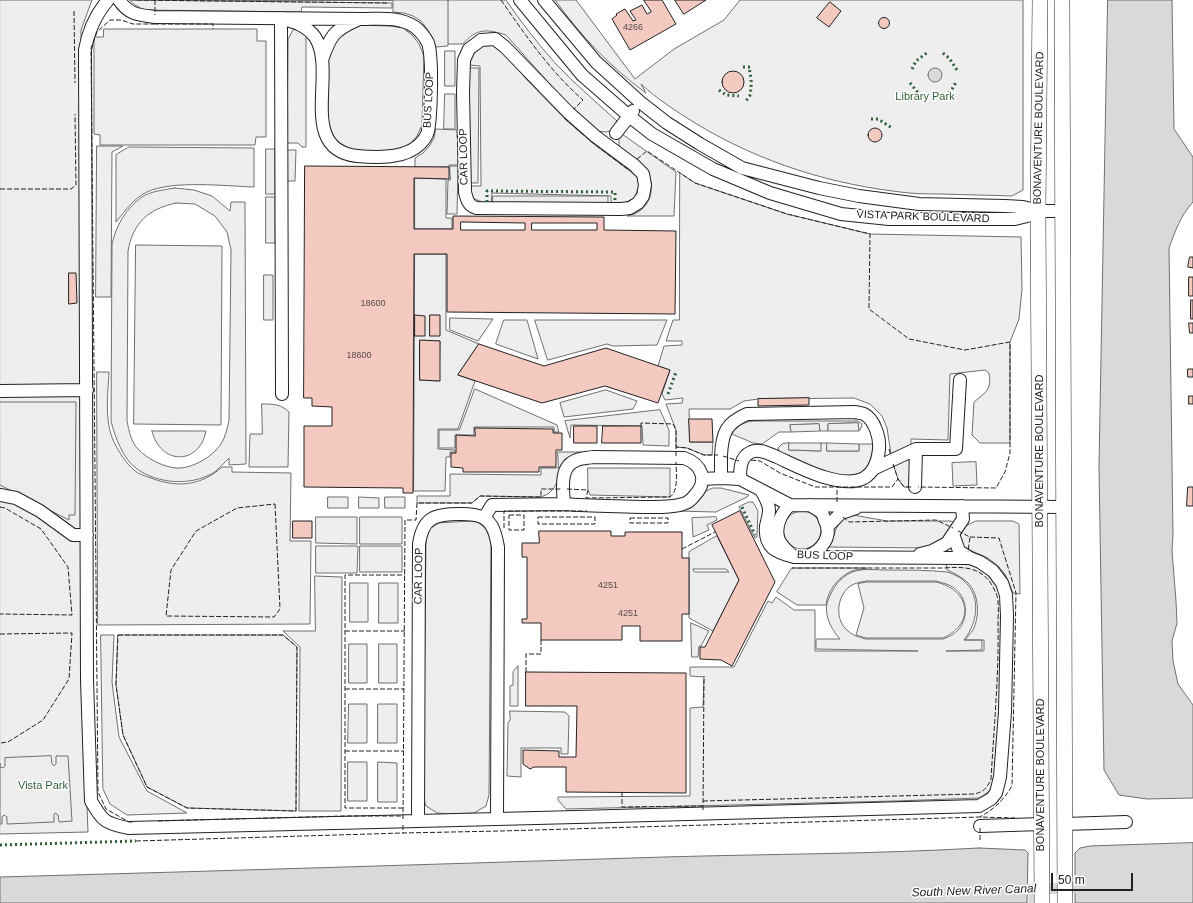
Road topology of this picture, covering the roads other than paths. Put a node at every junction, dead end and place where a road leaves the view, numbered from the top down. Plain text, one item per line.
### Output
1 (108, 0) edge
2 (119, 0) edge
3 (520, 0) edge
4 (544, 0) edge
5 (1040, 0) edge
6 (1061, 1) edge
7 (281, 18) junction
8 (362, 18) junction
9 (322, 60) junction
10 (640, 102) junction
11 (629, 116) junction
12 (616, 133) junction
13 (595, 136) junction
14 (623, 157) junction
15 (1038, 211) junction
16 (1062, 211) junction
17 (960, 380) dead end
18 (87, 390) junction
19 (0, 391) edge
20 (282, 394) dead end
21 (916, 449) junction
22 (873, 469) junction
23 (721, 478) junction
24 (703, 479) junction
25 (740, 479) junction
26 (915, 487) dead end
27 (760, 490) junction
28 (0, 495) edge
29 (564, 504) junction
30 (790, 505) junction
31 (810, 505) junction
32 (871, 506) junction
33 (962, 506) junction
34 (1040, 507) junction
35 (1063, 507) junction
36 (484, 518) junction
37 (828, 526) junction
38 (953, 534) junction
39 (87, 535) junction
40 (794, 557) junction
41 (807, 557) junction
42 (902, 558) junction
43 (970, 558) junction
44 (497, 819) junction
45 (418, 821) junction
46 (1126, 822) dead end
47 (1042, 824) junction
48 (1065, 824) junction
49 (980, 826) dead end
50 (1042, 903) edge
51 (1065, 903) edge

1 - 18 street
2 - 7 street
3 - 11 street, VISTA PARK BOULEVARD
4 - 10 street, VISTA PARK BOULEVARD
5 - 15 main road, BONAVENTURE BOULEVARD
6 - 16 main road, BONAVENTURE BOULEVARD
7 - 8 street, BUS LOOP
7 - 9 street, BUS LOOP
7 - 20 street
8 - 9 street, BUS LOOP
8 - 9 street, BUS LOOP
10 - 11 street
10 - 15 street, VISTA PARK BOULEVARD
11 - 12 street
11 - 15 street, VISTA PARK BOULEVARD
12 - 13 street
12 - 14 street
13 - 14 street, CAR LOOP
13 - 14 street, CAR LOOP
15 - 16 street, VISTA PARK BOULEVARD
15 - 34 main road, BONAVENTURE BOULEVARD
16 - 35 main road, BONAVENTURE BOULEVARD
17 - 21 street
18 - 19 street
18 - 39 street
21 - 22 street
21 - 26 street
22 - 23 street
22 - 25 street
23 - 24 street
23 - 25 street
24 - 29 street
24 - 29 street
25 - 27 street
27 - 30 street
27 - 40 street
28 - 39 street
29 - 36 street
30 - 31 street
30 - 40 street, BUS LOOP
31 - 32 street
31 - 37 street
32 - 33 street
32 - 37 street
33 - 34 street
33 - 38 street
34 - 35 street
34 - 47 main road, BONAVENTURE BOULEVARD
35 - 48 main road, BONAVENTURE BOULEVARD
36 - 44 street
36 - 45 street, CAR LOOP
37 - 41 street
38 - 42 street
38 - 43 street
39 - 45 street
40 - 41 street, BUS LOOP
41 - 42 street, BUS LOOP
42 - 43 street, BUS LOOP
43 - 44 street
44 - 45 street
46 - 48 street
47 - 49 street
47 - 50 main road, BONAVENTURE BOULEVARD
48 - 51 main road, BONAVENTURE BOULEVARD

